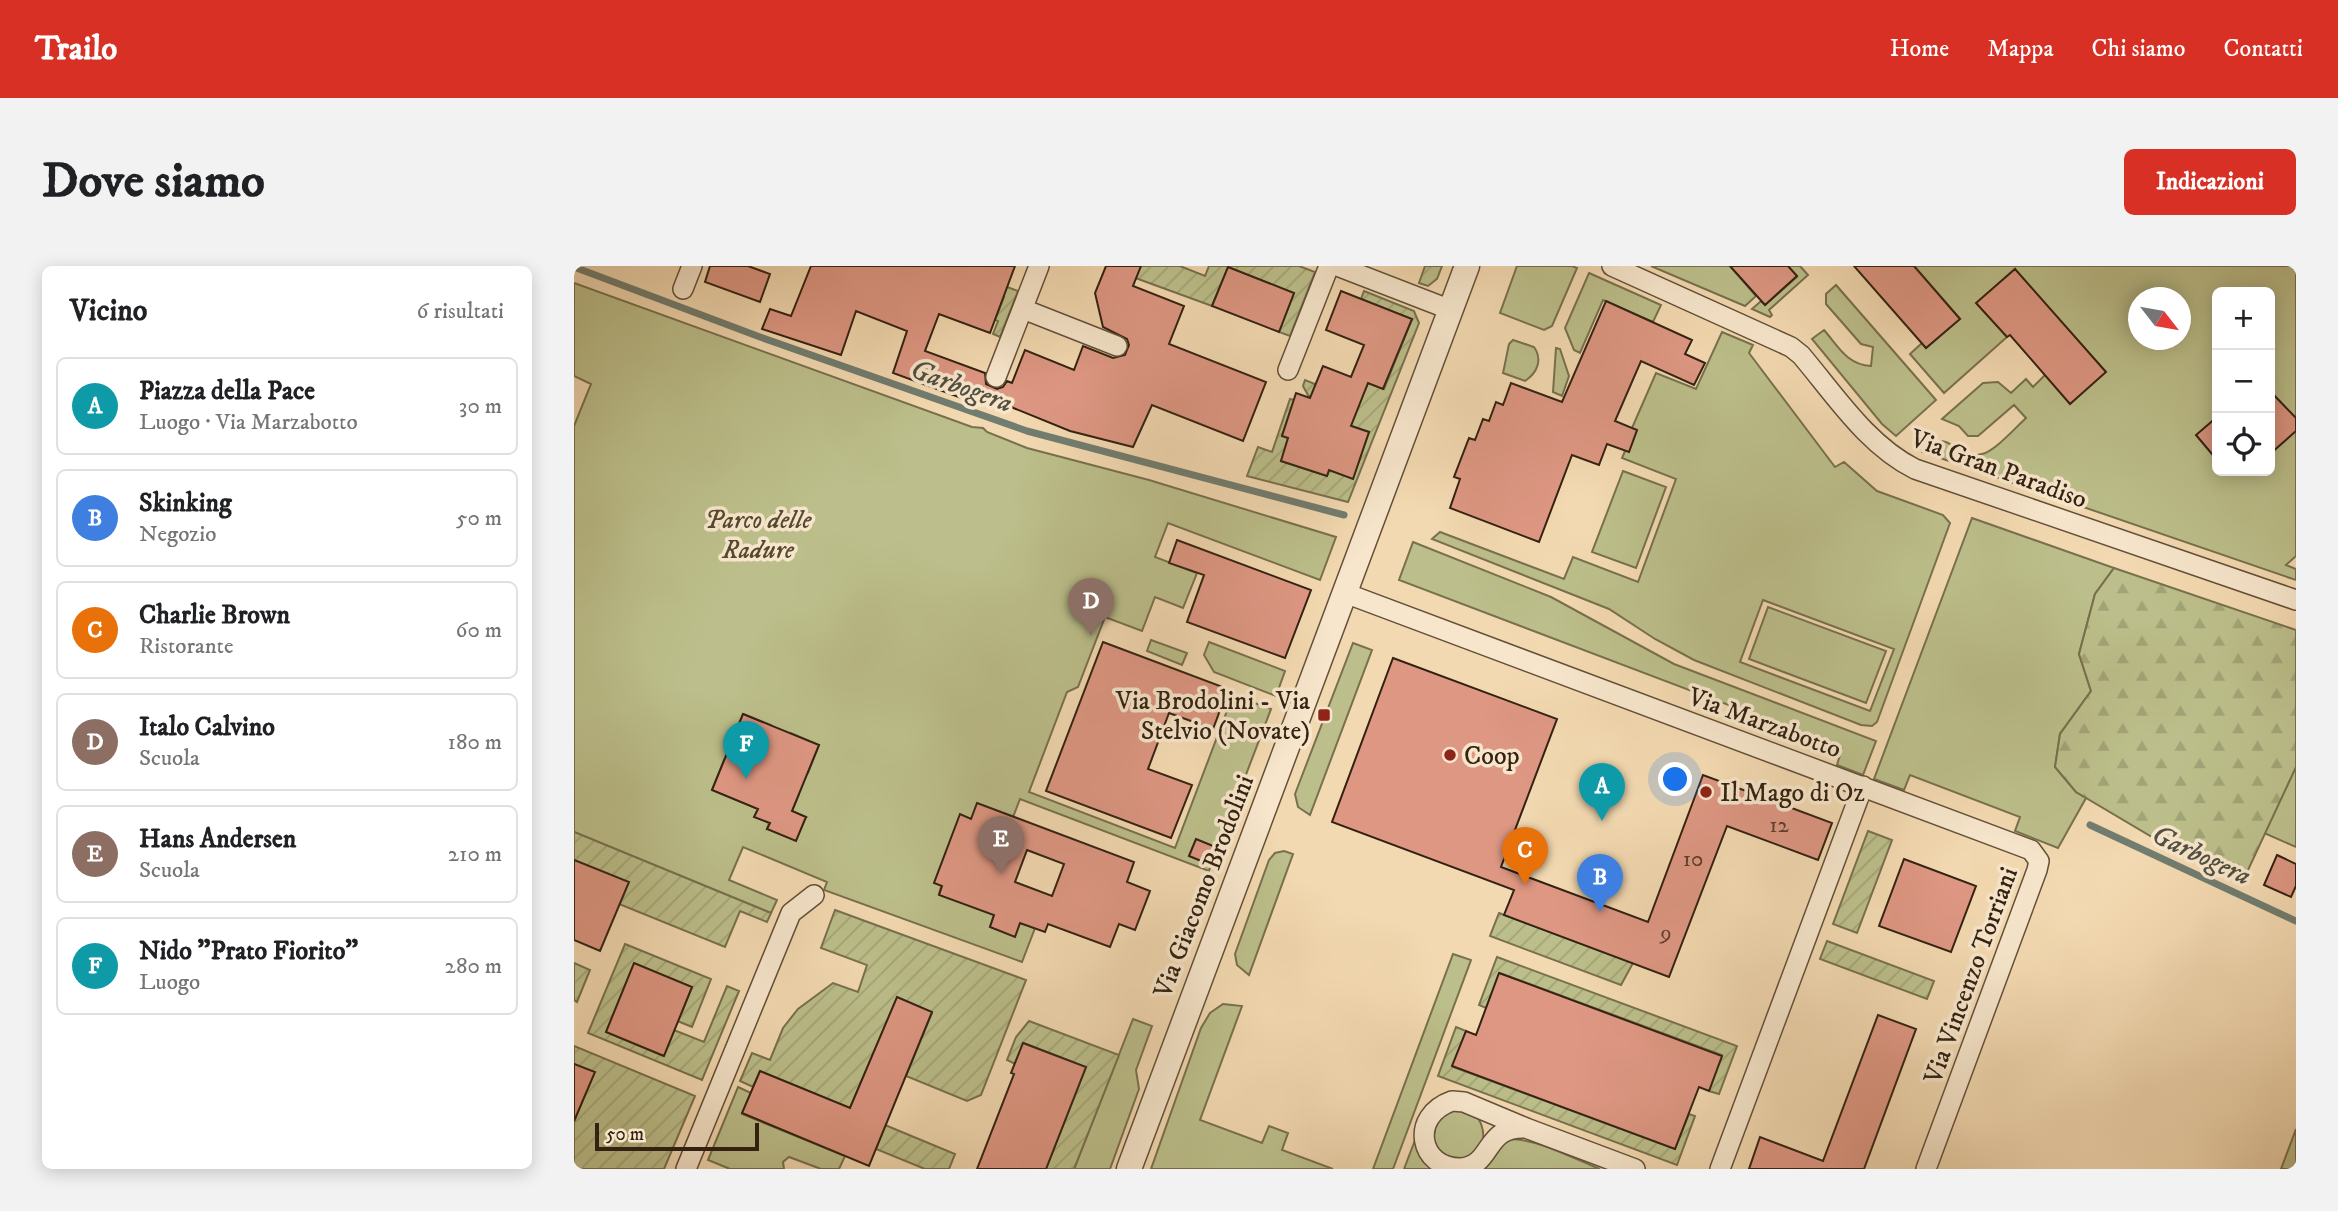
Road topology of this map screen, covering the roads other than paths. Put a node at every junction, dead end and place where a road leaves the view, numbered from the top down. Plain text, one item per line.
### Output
1 (692, 266) edge
2 (1039, 266) edge
3 (1329, 266) edge
4 (1337, 266) edge
5 (1467, 266) edge
6 (1612, 266) edge
7 (683, 289) dead end
8 (1023, 309) junction
9 (1451, 310) junction
10 (1117, 346) dead end
11 (1288, 370) dead end
12 (996, 377) dead end
13 (1345, 593) junction
14 (2296, 600) edge
15 (1863, 786) junction
16 (814, 895) dead end
17 (1526, 1128) junction
18 (686, 1169) edge
19 (1129, 1169) edge
20 (1635, 1169) edge
21 (1720, 1169) edge
22 (1926, 1169) edge

1 - 7 street
2 - 8 street
3 - 11 street
4 - 9 street
5 - 9 street, Via Giacomo Brodolini
6 - 14 street, Via Gran Paradiso
8 - 10 street
8 - 12 street
9 - 13 street, Via Giacomo Brodolini
13 - 15 street, Via Marzabotto
13 - 19 street, Via Giacomo Brodolini
15 - 21 street, Via Marzabotto
15 - 22 street, Via Vincenzo Torriani
16 - 18 street
17 - 17 street
17 - 20 street

